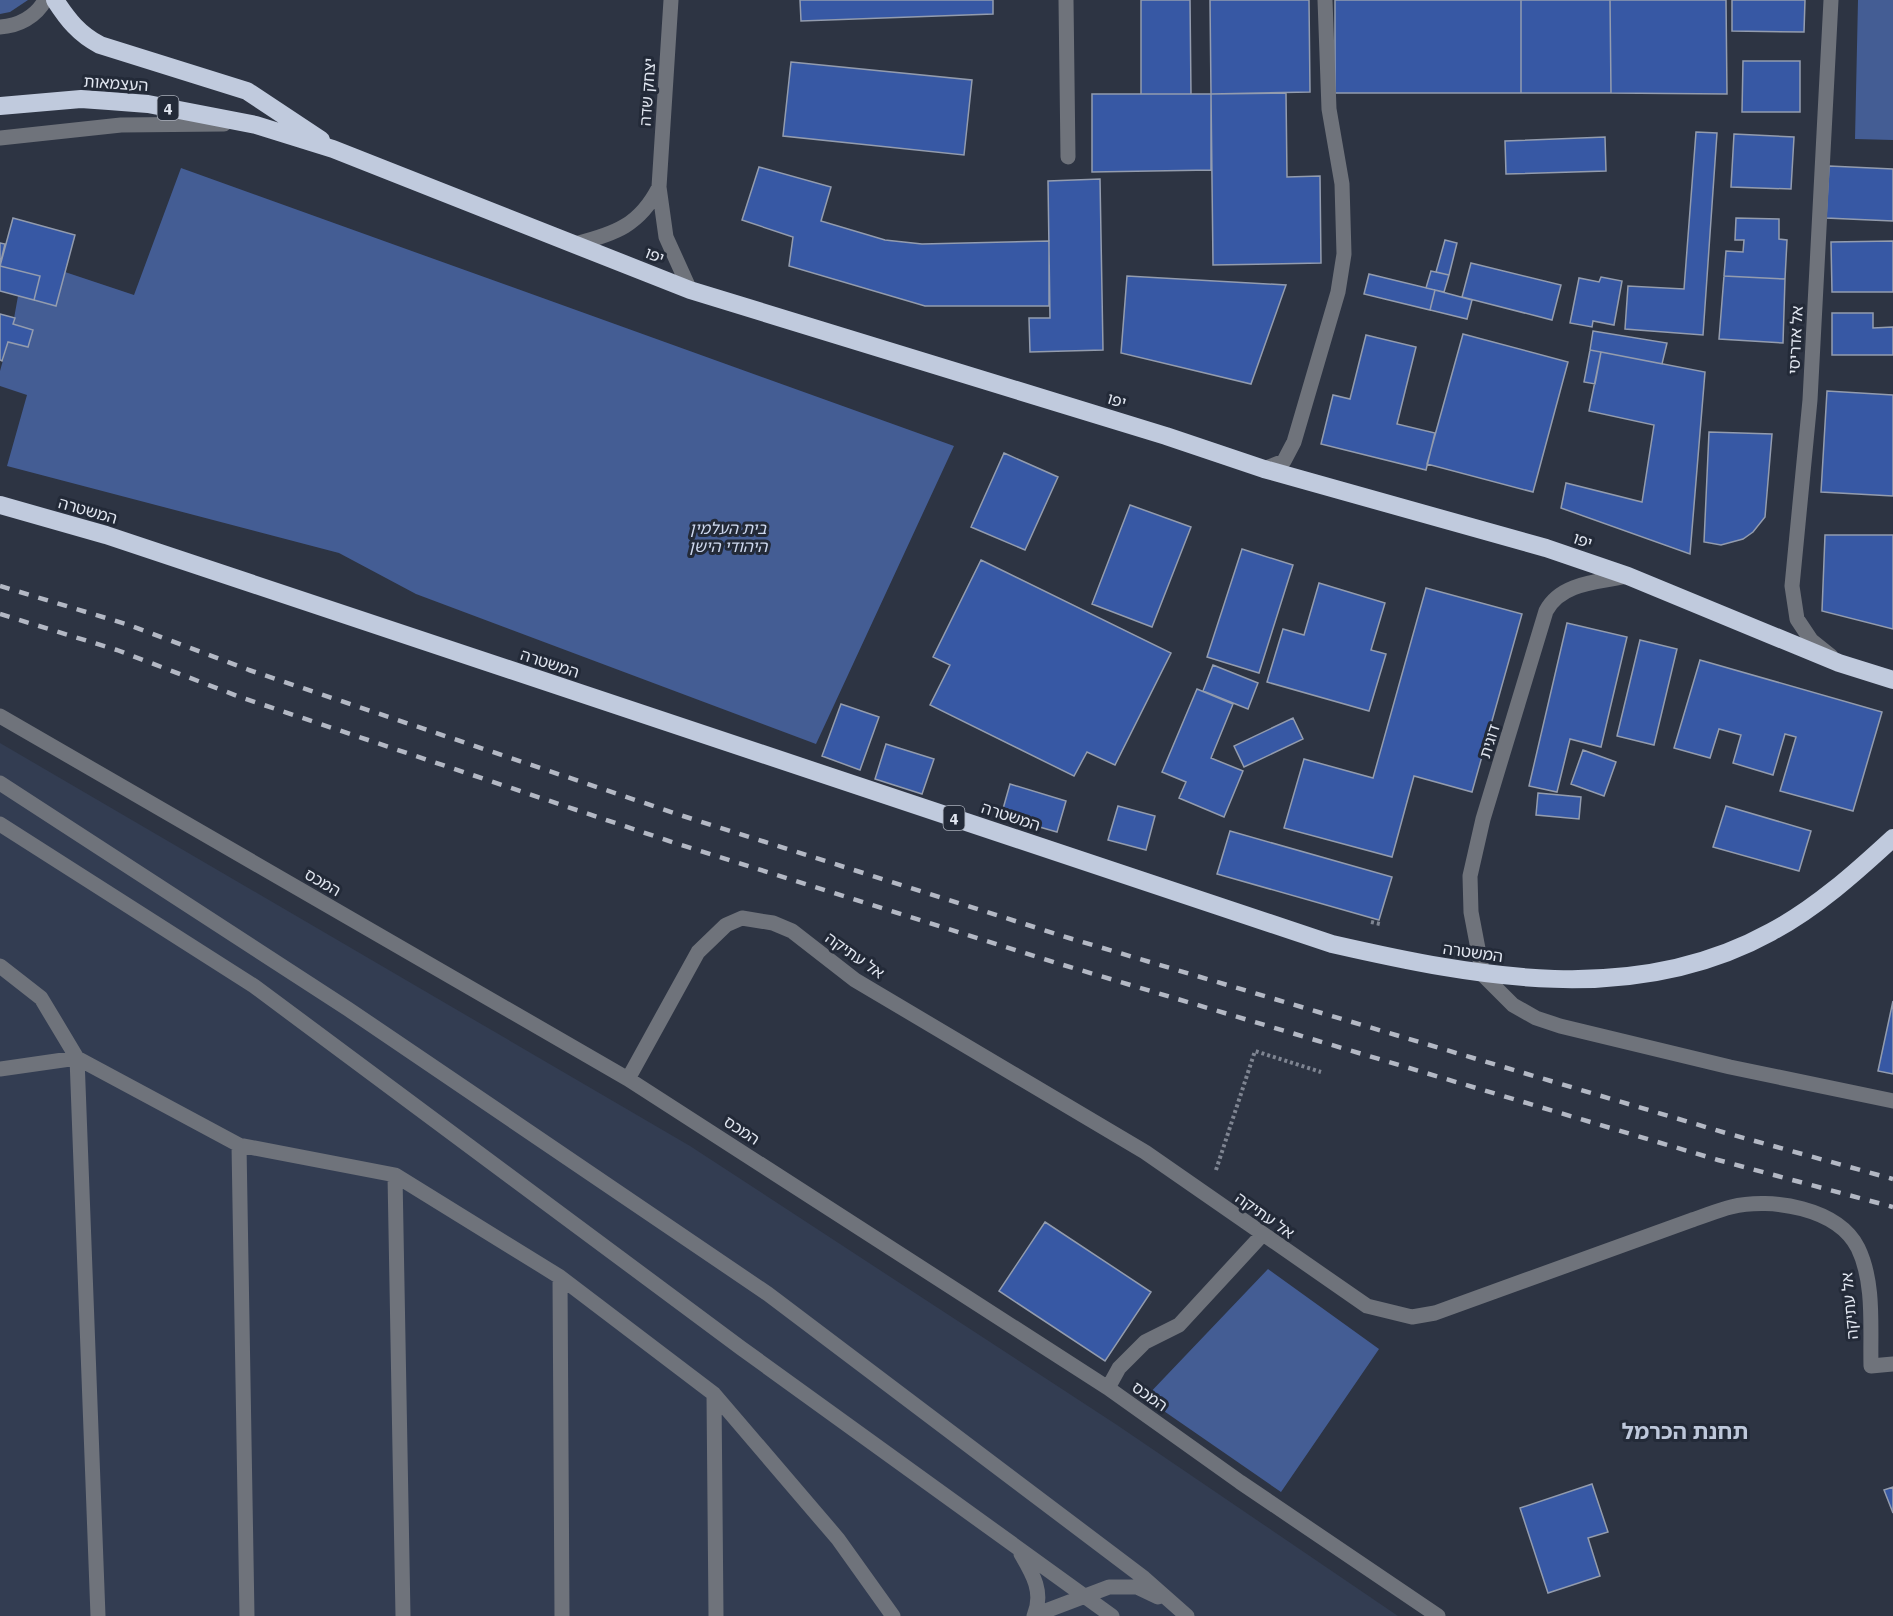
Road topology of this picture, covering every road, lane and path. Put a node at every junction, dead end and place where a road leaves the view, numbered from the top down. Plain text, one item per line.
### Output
1 (45, 0) edge
2 (56, 0) edge
3 (671, 0) edge
4 (1066, 0) edge
5 (1325, 0) edge
6 (1831, 0) edge
7 (0, 27) edge
8 (0, 106) edge
9 (245, 123) junction
10 (0, 138) edge
11 (333, 148) junction
12 (1068, 157) dead end
13 (659, 187) junction
14 (575, 244) junction
15 (690, 290) junction
16 (1264, 469) junction
17 (0, 505) edge
18 (1628, 576) junction
19 (1839, 663) junction
20 (1893, 680) edge
21 (0, 716) edge
22 (0, 783) edge
23 (0, 824) edge
24 (1893, 838) edge
25 (0, 966) edge
26 (1483, 975) junction
27 (77, 1058) junction
28 (0, 1069) edge
29 (1321, 1072) dead end
30 (628, 1078) junction
31 (1893, 1101) edge
32 (239, 1146) junction
33 (395, 1175) junction
34 (1207, 1197) junction
35 (1262, 1234) junction
36 (560, 1277) junction
37 (1893, 1364) edge
38 (1108, 1388) junction
39 (714, 1394) junction
40 (1016, 1546) junction
41 (1084, 1595) junction
42 (1182, 1611) edge
43 (1035, 1615) edge
44 (98, 1616) edge
45 (247, 1616) edge
46 (403, 1616) edge
47 (562, 1616) edge
48 (716, 1616) edge
49 (893, 1616) edge
50 (1112, 1616) edge
51 (1438, 1616) edge

1 - 7 street
2 - 11 highway
3 - 13 street, יצחק שדה
4 - 12 street
5 - 16 street
6 - 19 street, אל אדריסי
8 - 9 highway, העצמאות / 4
9 - 10 street
9 - 11 highway, העצמאות / 4
11 - 14 highway, יפו / 4
13 - 14 street, יצחק שדה
13 - 15 street, יצחק שדה
14 - 15 highway, יפו / 4
15 - 16 highway, יפו / 4
16 - 18 highway, יפו / 4
17 - 26 highway, המשטרה / 4
18 - 19 highway, יפו / 4
18 - 26 street, דוגית
19 - 20 highway, יפו / 4
21 - 30 street, המכס
22 - 42 street
23 - 40 street
24 - 26 highway, המשטרה / 4
25 - 27 street
26 - 31 street
27 - 28 street
27 - 32 street
27 - 44 street
29 - 34 path
30 - 34 street, אל עתיקה
30 - 38 street, המכס
32 - 33 street
32 - 45 street
33 - 36 street
33 - 46 street
34 - 35 street, אל עתיקה
35 - 37 street, אל עתיקה
35 - 38 street
36 - 39 street
36 - 47 street
38 - 51 street, המכס
39 - 48 street
39 - 49 street
40 - 41 street
40 - 43 street
41 - 42 street
41 - 43 street
41 - 50 street

